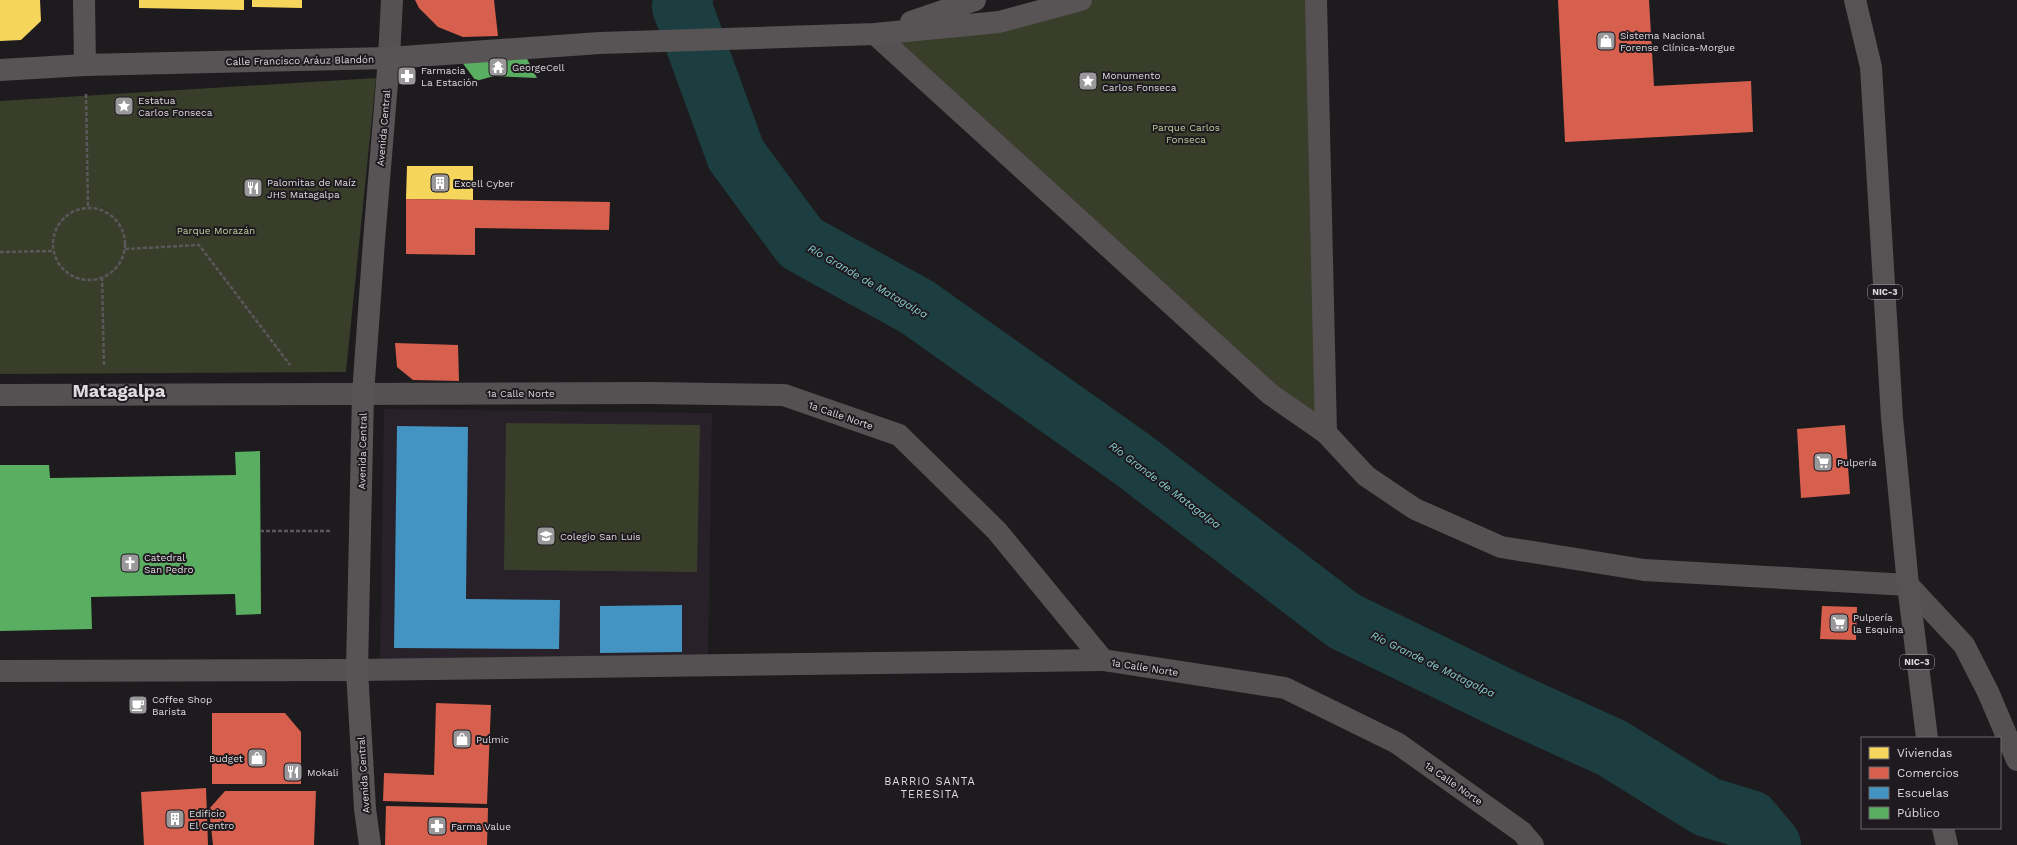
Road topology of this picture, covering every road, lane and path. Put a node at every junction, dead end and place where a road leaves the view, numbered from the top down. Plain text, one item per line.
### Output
1 (84, 0) edge
2 (392, 0) edge
3 (975, 0) edge
4 (1080, 0) edge
5 (1316, 0) edge
6 (1855, 0) edge
7 (875, 34) junction
8 (389, 58) junction
9 (85, 65) junction
10 (0, 70) edge
11 (88, 208) junction
12 (125, 249) junction
13 (54, 251) junction
14 (0, 252) edge
15 (102, 277) junction
16 (313, 394) junction
17 (363, 394) junction
18 (0, 395) edge
19 (104, 395) junction
20 (1326, 433) junction
21 (323, 531) dead end
22 (260, 532) dead end
23 (1908, 585) junction
24 (1103, 660) junction
25 (357, 670) junction
26 (0, 671) edge
27 (1927, 737) edge
28 (2017, 760) edge
29 (1943, 829) edge
30 (370, 845) edge
31 (1533, 845) edge
32 (1946, 845) edge

1 - 9 street
2 - 8 street
3 - 7 street
4 - 7 street
5 - 20 street
6 - 23 main road, NIC-3
7 - 8 street, Calle Francisco Aráuz Blandón
7 - 20 street
8 - 9 street, Calle Francisco Aráuz Blandón
8 - 17 street, Avenida Central
9 - 10 street, Calle Francisco Aráuz Blandón
9 - 11 path
11 - 12 path
11 - 13 path
12 - 15 path
12 - 16 path
13 - 14 path
13 - 15 path
15 - 19 path
16 - 17 street, 1a Calle Norte
16 - 19 street, 1a Calle Norte
17 - 24 street, 1a Calle Norte
17 - 25 street, Avenida Central
18 - 19 street, 1a Calle Norte
20 - 23 street
21 - 22 path
23 - 27 main road, NIC-3
23 - 28 street
24 - 25 street
24 - 31 street, 1a Calle Norte
25 - 26 street
25 - 30 street, Avenida Central
29 - 32 main road

